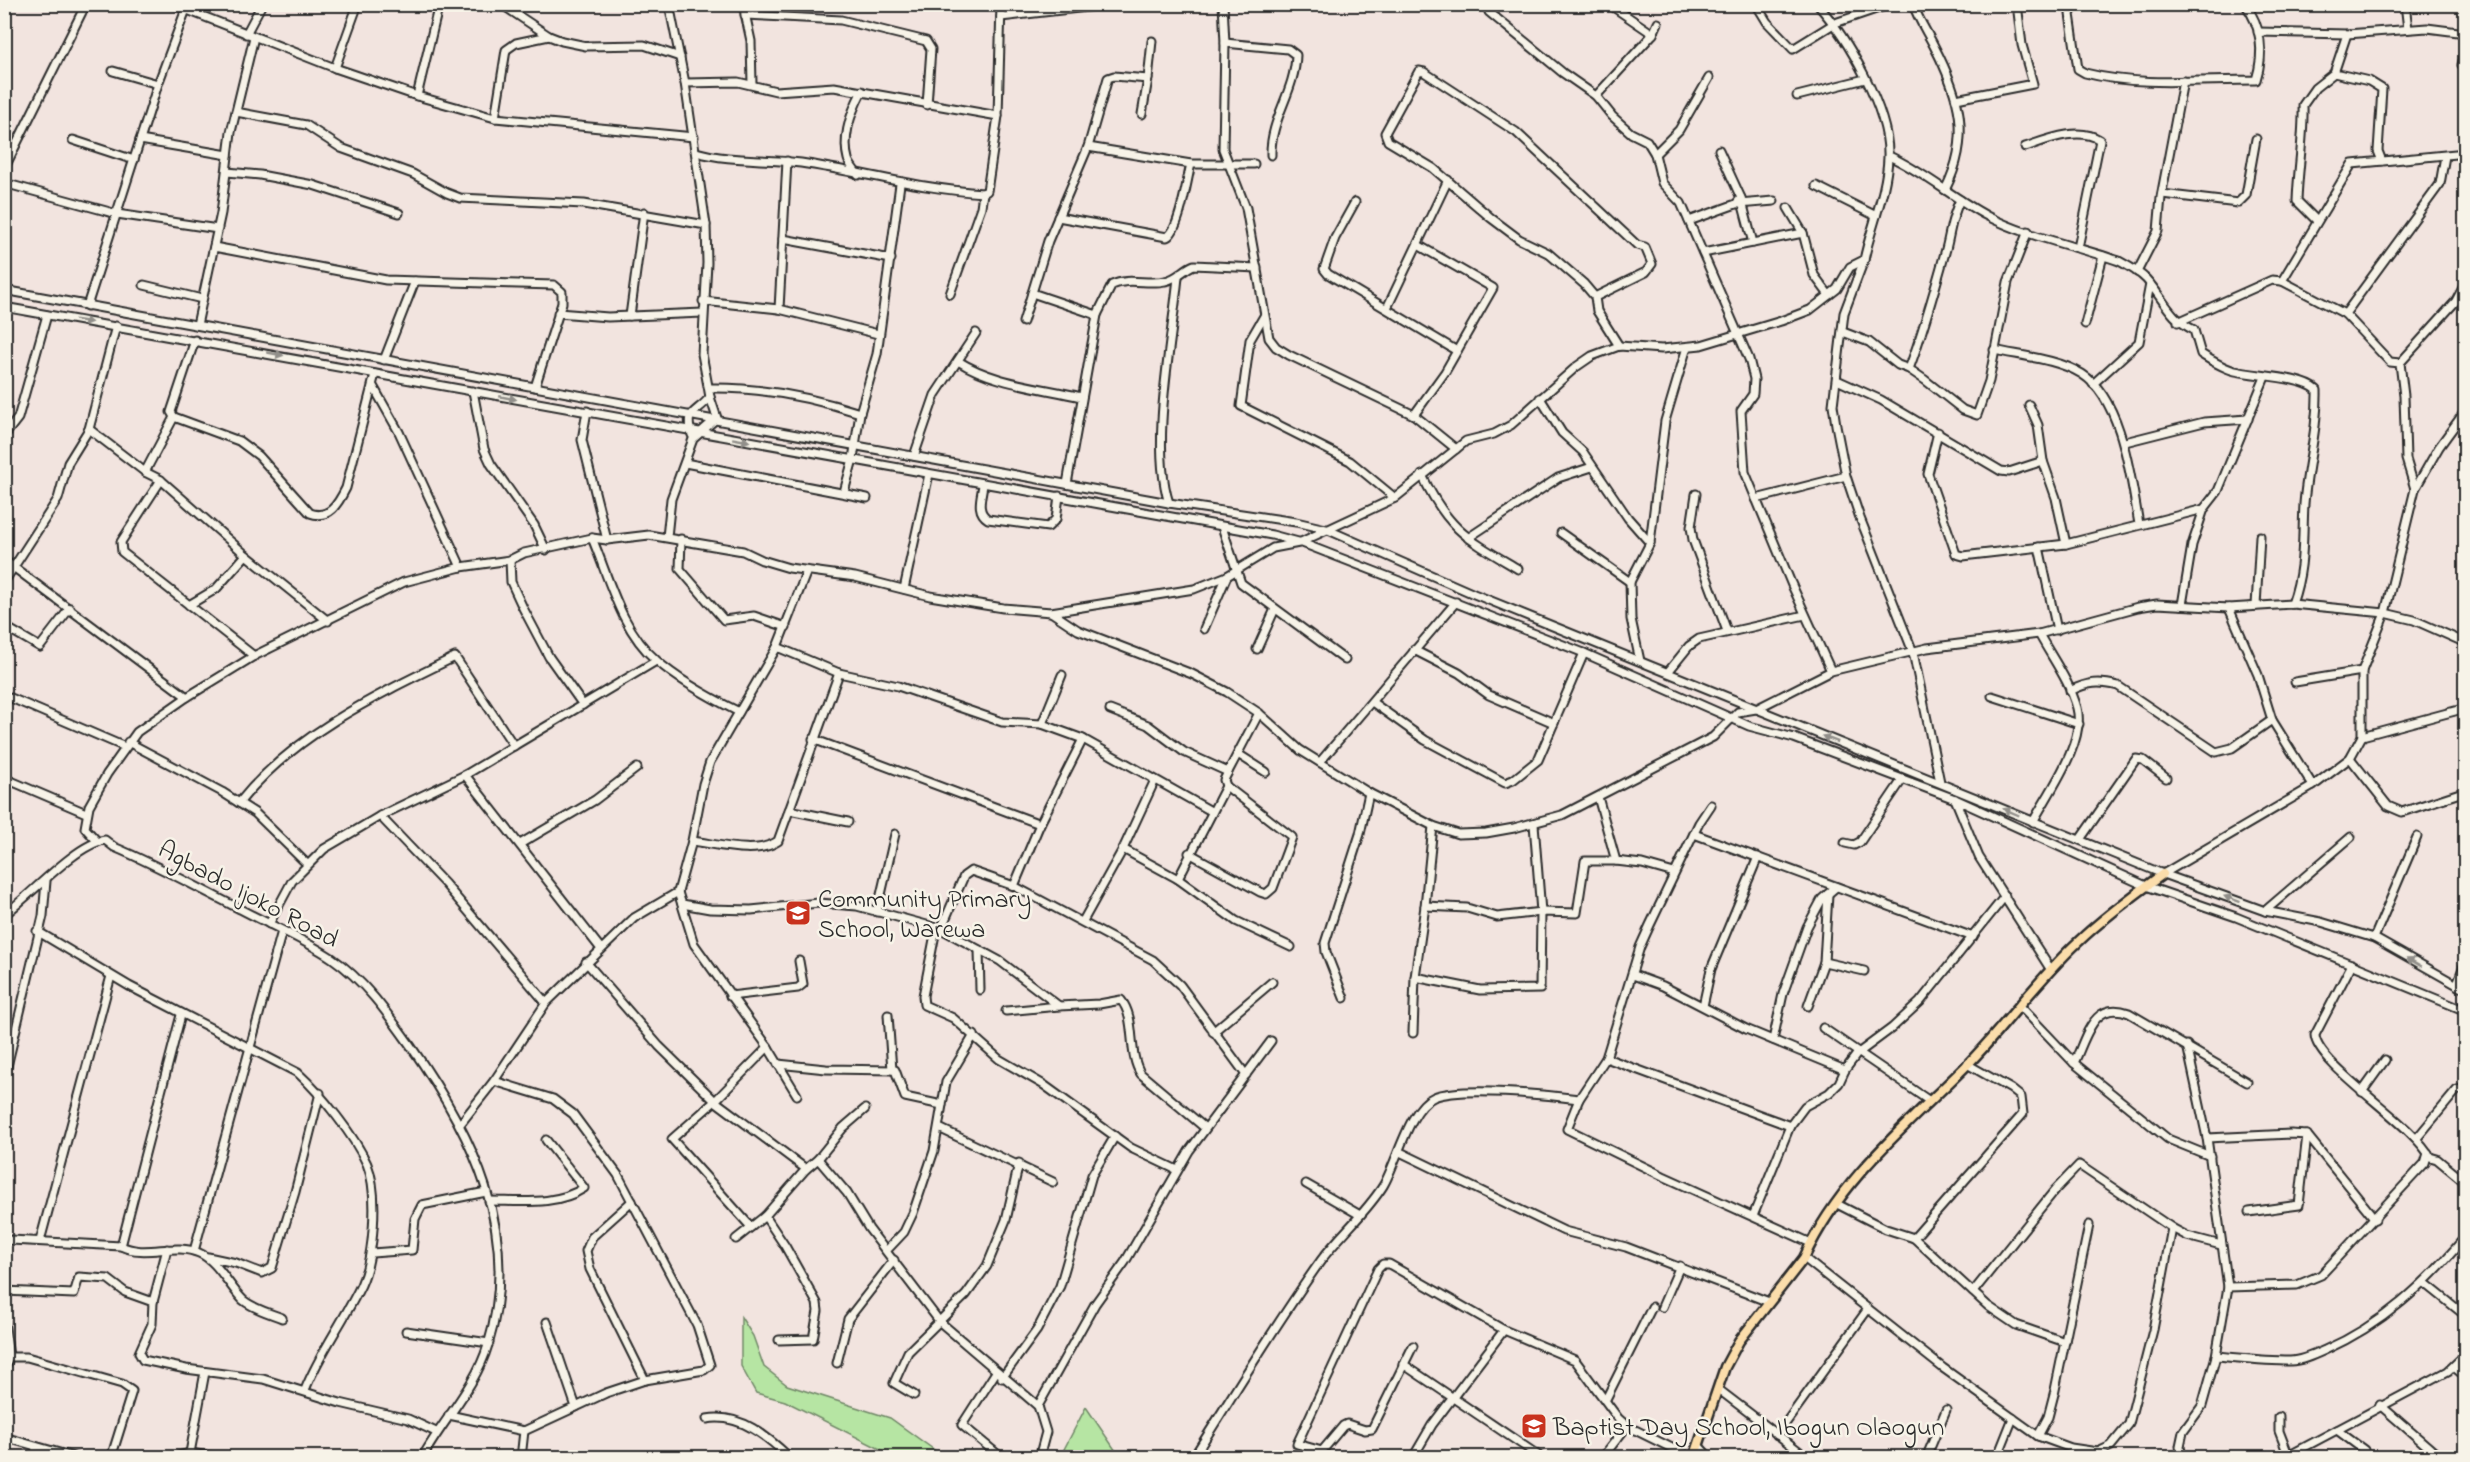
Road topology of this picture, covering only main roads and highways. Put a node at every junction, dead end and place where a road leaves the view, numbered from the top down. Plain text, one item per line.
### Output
1 (2163, 874) road end
2 (1693, 1458) edge

1 - 2 main road

